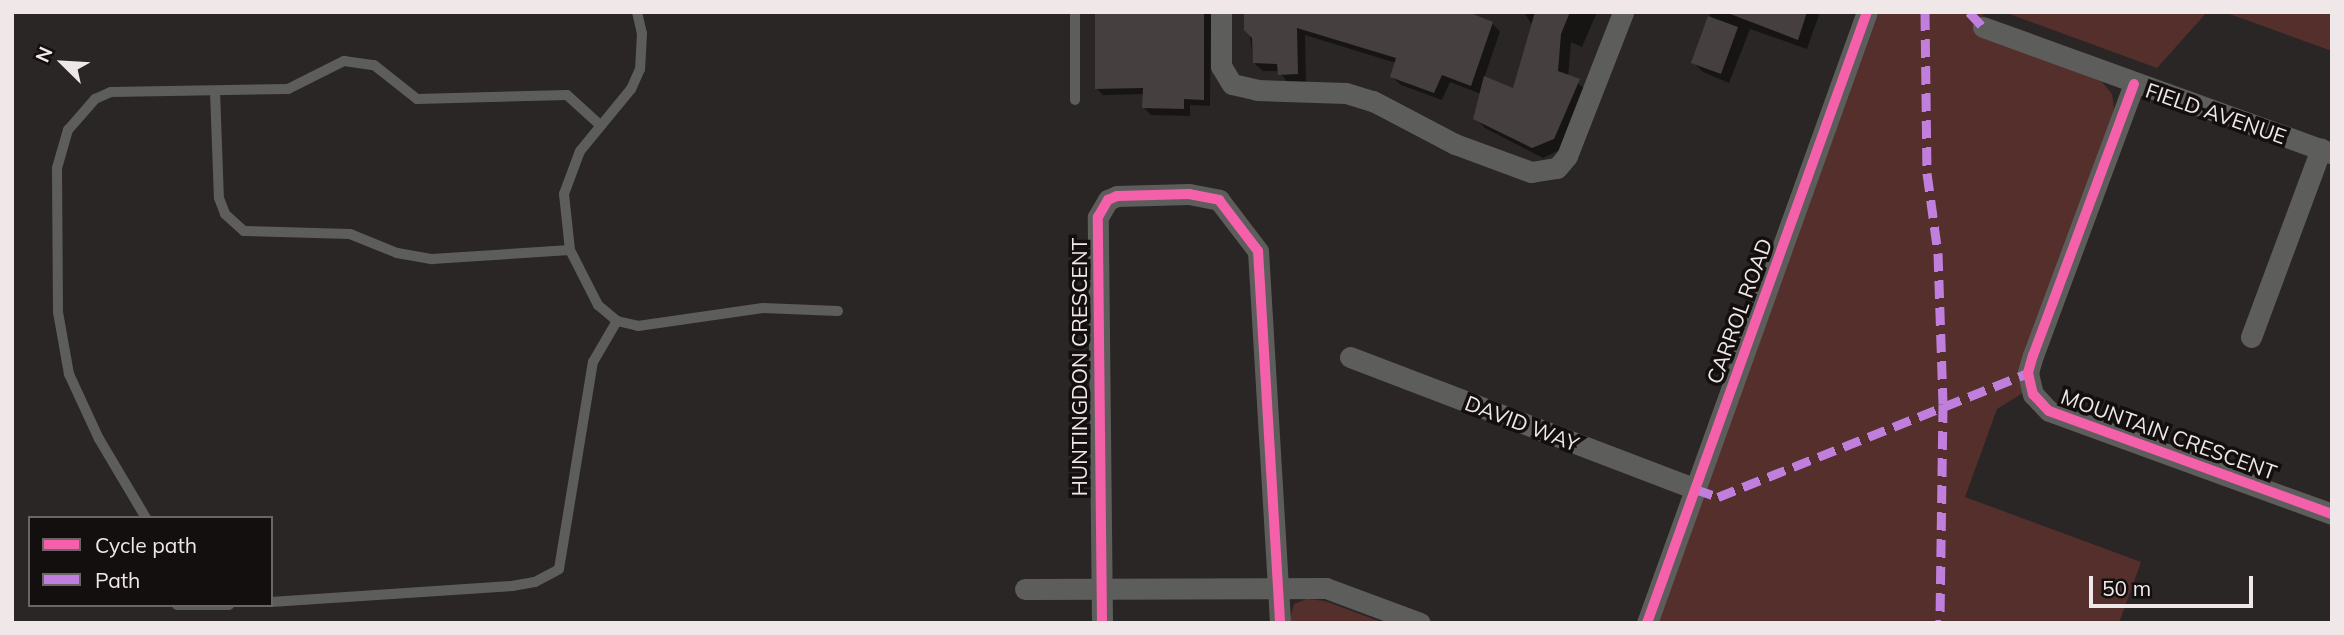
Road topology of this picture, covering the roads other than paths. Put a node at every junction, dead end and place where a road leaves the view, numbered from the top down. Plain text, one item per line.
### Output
1 (637, 12) edge
2 (1075, 12) edge
3 (1221, 12) edge
4 (1623, 12) edge
5 (1867, 12) edge
6 (1983, 27) dead end
7 (2134, 84) junction
8 (215, 91) junction
9 (1075, 100) dead end
10 (600, 125) junction
11 (2326, 151) edge
12 (570, 250) junction
13 (838, 311) dead end
14 (617, 321) junction
15 (2251, 337) dead end
16 (1350, 357) dead end
17 (1695, 489) junction
18 (2332, 514) edge
19 (145, 516) edge
20 (1280, 586) junction
21 (1025, 589) dead end
22 (1102, 589) junction
23 (273, 602) edge
24 (1102, 623) edge
25 (1280, 623) edge
26 (1419, 623) edge
27 (1647, 623) edge

1 - 10 lane
2 - 9 lane
3 - 4 street
5 - 17 street, CARROL ROAD
6 - 7 street, FIELD AVENUE
7 - 11 street, FIELD AVENUE
7 - 18 street, MOUNTAIN CRESCENT
8 - 10 lane
8 - 12 lane
8 - 19 lane
10 - 12 lane
11 - 15 street
12 - 14 lane
13 - 14 lane
14 - 23 lane
16 - 17 street, DAVID WAY
17 - 27 street, CARROL ROAD
20 - 22 street
20 - 22 street, HUNTINGDON CRESCENT
20 - 25 street
20 - 26 street
21 - 22 street
22 - 24 street

